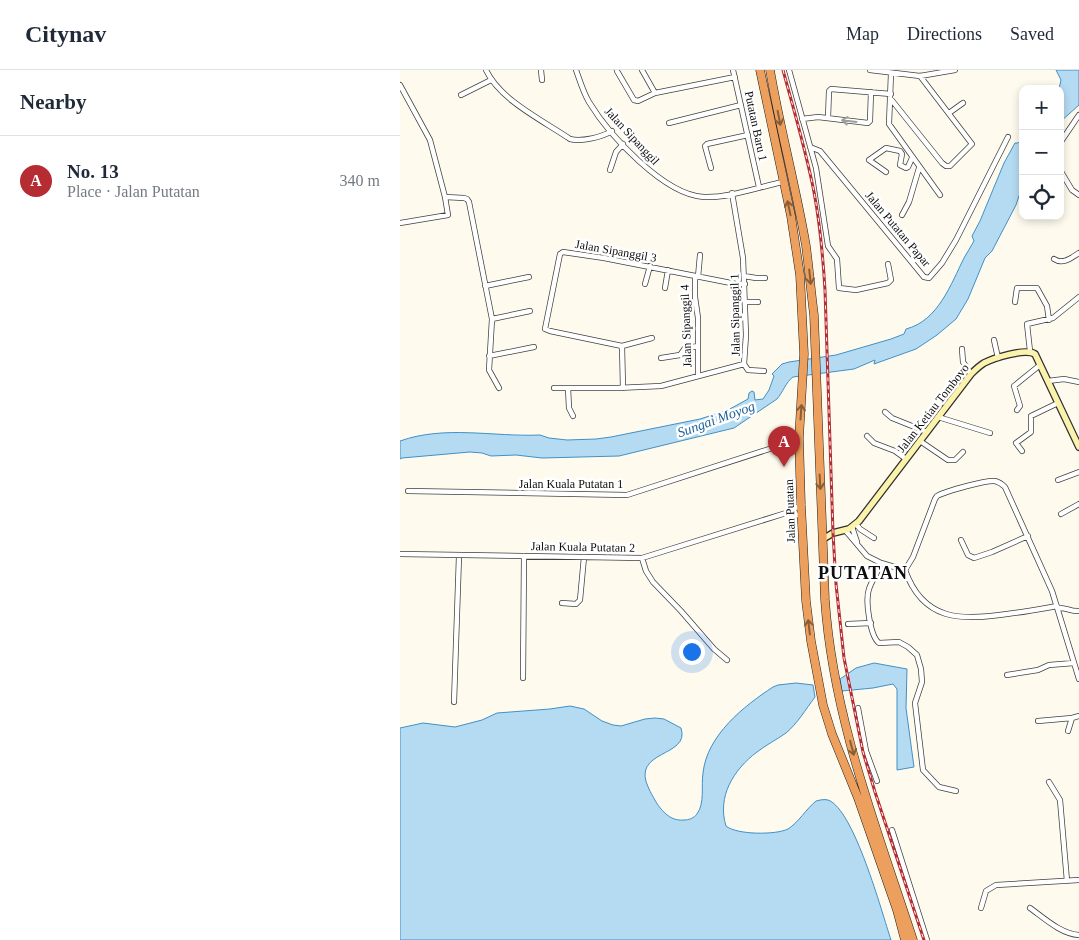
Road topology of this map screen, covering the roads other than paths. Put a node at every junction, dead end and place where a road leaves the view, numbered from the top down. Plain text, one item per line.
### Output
1 (486, 70) edge
2 (541, 70) edge
3 (576, 70) edge
4 (642, 70) edge
5 (733, 70) edge
6 (760, 70) edge
7 (770, 70) edge
8 (789, 70) edge
9 (870, 70) edge
10 (955, 70) edge
11 (617, 71) edge
12 (891, 74) junction
13 (920, 76) junction
14 (734, 77) junction
15 (490, 80) junction
16 (542, 80) dead end
17 (773, 84) junction
18 (400, 85) edge
19 (763, 86) junction
20 (872, 92) junction
21 (655, 93) junction
22 (461, 95) dead end
23 (890, 96) junction
24 (963, 103) dead end
25 (741, 106) junction
26 (949, 113) junction
27 (1079, 115) edge
28 (802, 118) junction
29 (828, 118) junction
30 (669, 123) dead end
31 (612, 131) junction
32 (748, 135) junction
33 (1008, 137) dead end
34 (1064, 137) edge
35 (623, 144) junction
36 (810, 147) junction
37 (912, 158) junction
38 (711, 168) dead end
39 (919, 168) junction
40 (610, 170) dead end
41 (886, 172) dead end
42 (1063, 175) edge
43 (784, 182) junction
44 (759, 187) junction
45 (732, 193) junction
46 (940, 195) dead end
47 (1079, 195) edge
48 (445, 197) junction
49 (902, 216) dead end
50 (400, 223) edge
51 (1079, 253) edge
52 (700, 255) dead end
53 (1054, 259) dead end
54 (888, 264) dead end
55 (650, 266) junction
56 (668, 270) junction
57 (696, 276) junction
58 (744, 276) junction
59 (529, 277) dead end
60 (765, 278) dead end
61 (645, 284) dead end
62 (744, 284) junction
63 (485, 286) junction
64 (665, 288) dead end
65 (1079, 297) edge
66 (745, 302) junction
67 (758, 302) dead end
68 (1015, 302) dead end
69 (530, 311) dead end
70 (492, 319) junction
71 (1049, 320) junction
72 (652, 338) dead end
73 (994, 340) dead end
74 (622, 346) junction
75 (698, 346) junction
76 (534, 347) dead end
77 (962, 349) dead end
78 (1030, 351) junction
79 (490, 356) junction
80 (661, 358) dead end
81 (998, 358) junction
82 (744, 364) junction
83 (1040, 365) junction
84 (764, 371) dead end
85 (971, 374) junction
86 (698, 376) junction
87 (1048, 381) junction
88 (1079, 382) edge
89 (499, 388) dead end
90 (554, 388) dead end
91 (568, 388) junction
92 (623, 388) junction
93 (1058, 403) junction
94 (1017, 410) dead end
95 (885, 412) dead end
96 (573, 416) dead end
97 (938, 417) junction
98 (927, 432) junction
99 (990, 433) dead end
100 (867, 436) dead end
101 (799, 438) junction
102 (920, 441) junction
103 (786, 444) junction
104 (800, 447) junction
105 (1079, 447) edge
106 (1022, 451) dead end
107 (963, 452) dead end
108 (906, 459) junction
109 (1079, 472) edge
110 (1058, 480) dead end
111 (408, 491) dead end
112 (1079, 504) edge
113 (801, 505) junction
114 (788, 512) junction
115 (1061, 514) dead end
116 (801, 516) junction
117 (854, 525) junction
118 (822, 528) junction
119 (845, 530) junction
120 (834, 533) junction
121 (1028, 536) junction
122 (874, 538) dead end
123 (822, 539) junction
124 (961, 540) dead end
125 (857, 544) junction
126 (400, 554) edge
127 (459, 556) junction
128 (524, 556) junction
129 (584, 557) junction
130 (642, 558) junction
131 (881, 563) junction
132 (905, 570) junction
133 (562, 604) dead end
134 (1057, 607) junction
135 (1079, 611) edge
136 (871, 623) junction
137 (848, 624) dead end
138 (727, 660) dead end
139 (1074, 663) junction
140 (1008, 675) dead end
141 (523, 678) dead end
142 (1079, 679) edge
143 (454, 702) dead end
144 (858, 708) dead end
145 (1079, 716) edge
146 (1072, 718) junction
147 (1038, 721) dead end
148 (1068, 731) dead end
149 (877, 781) dead end
150 (1049, 782) dead end
151 (956, 791) dead end
152 (874, 821) junction
153 (869, 830) junction
154 (892, 830) dead end
155 (1079, 880) edge
156 (1067, 881) junction
157 (898, 892) junction
158 (981, 908) dead end
159 (1030, 908) dead end
160 (897, 910) junction
161 (1079, 936) edge
162 (905, 940) edge
163 (914, 940) edge
164 (927, 940) edge

1 - 15 street
2 - 16 street
3 - 31 street, Jalan Sipanggil
4 - 21 street
5 - 14 street, Putatan Baru 1
6 - 19 highway, Jalan Putatan
7 - 17 highway
8 - 28 street
9 - 12 street
10 - 13 street
11 - 21 street
12 - 13 street
12 - 23 street
13 - 26 street
14 - 21 street
14 - 25 street, Putatan Baru 1
15 - 22 street
15 - 31 street
17 - 19 highway
17 -> 118 highway
18 - 48 street
19 - 43 highway, Jalan Putatan
20 - 23 street
20 - 29 street
20 -> 29 street
23 - 26 street
23 - 37 street
24 - 26 street
25 - 30 street
25 - 32 street, Putatan Baru 1
27 - 34 street
28 - 29 street
28 - 36 street
31 - 35 street, Jalan Sipanggil
32 - 38 street
32 - 44 street, Putatan Baru 1
33 - 36 street, Jalan Putatan Papar
35 - 40 street
35 - 45 street, Jalan Sipanggil
36 - 54 street
37 - 39 street
37 - 41 street
39 - 46 street
39 - 49 street
42 - 47 street
43 - 44 street, Jalan Sipanggil
101 -> 43 highway, Jalan Putatan
44 - 45 street, Jalan Sipanggil
45 - 58 street, Jalan Sipanggil 1
48 - 50 street
48 - 63 street
51 - 53 street
52 - 57 street, Jalan Sipanggil 4
55 - 56 street, Jalan Sipanggil 3
55 - 61 street
55 - 74 street, Jalan Sipanggil 3
56 - 57 street, Jalan Sipanggil 3
56 - 64 street
57 - 62 street, Jalan Sipanggil 3
57 - 75 street, Jalan Sipanggil 4
58 - 60 street
58 - 62 street, Jalan Sipanggil 1
59 - 63 street
62 - 66 street, Jalan Sipanggil 1
63 - 70 street
65 - 71 street
66 - 67 street
66 - 82 street, Jalan Sipanggil 1
68 - 71 street
69 - 70 street
70 - 79 street
71 - 78 street
72 - 74 street
73 - 81 street
74 - 92 street
75 - 80 street
75 - 86 street, Jalan Sipanggil 4
76 - 79 street
77 - 85 street
78 - 81 street, Jalan Ketiau Tombovo
78 - 83 street
79 - 89 street
81 - 85 street, Jalan Ketiau Tombovo
82 - 84 street
82 - 86 street, Jalan Sipanggil 1
83 - 87 street
83 - 94 street
85 - 97 street, Jalan Ketiau Tombovo
86 - 92 street, Jalan Sipanggil 1
87 - 88 street
87 - 93 street
90 - 91 street, Jalan Sipanggil 1
91 - 92 street, Jalan Sipanggil 1
91 - 96 street
93 - 105 street
93 - 106 street
95 - 98 street
97 - 98 street, Jalan Ketiau Tombovo
97 - 99 street
98 - 102 street, Jalan Ketiau Tombovo
100 - 108 street
101 - 103 street, Jalan Kuala Putatan 1
101 - 104 highway, Jalan Putatan
102 - 107 street
102 - 108 street, Jalan Ketiau Tombovo
103 - 104 street, Jalan Kuala Putatan 1
103 - 111 street, Jalan Kuala Putatan 1
104 - 113 highway, Jalan Putatan
108 - 117 street, Jalan Ketiau Tombovo
109 - 110 street
112 - 115 street
113 - 114 street, Jalan Kuala Putatan 2
113 - 116 highway, Jalan Putatan
114 - 116 street
114 - 130 street, Jalan Kuala Putatan 2
153 -> 116 highway, Jalan Putatan
117 - 119 street, Jalan Ketiau Tombovo
117 - 122 street
117 - 125 street
118 - 120 street
118 - 123 highway
119 - 120 street, Jalan Ketiau Tombovo
119 - 125 street
120 - 123 street, Jalan Ketiau Tombovo
121 - 124 street
121 - 132 street
121 - 134 street
123 -> 152 highway
125 - 131 street
126 - 127 street, Jalan Kuala Putatan 2
127 - 128 street, Jalan Kuala Putatan 2
127 - 143 street
128 - 129 street, Jalan Kuala Putatan 2
128 - 141 street
129 - 130 street, Jalan Kuala Putatan 2
129 - 133 street
130 - 138 street
131 - 132 street
131 - 136 street
132 - 134 street
134 - 135 street
134 - 139 street
136 - 137 street
136 - 151 street
139 - 140 street
139 - 142 street
144 - 149 street
145 - 146 street
146 - 147 street
146 - 148 street
150 - 156 street
152 - 153 highway
152 - 157 highway
153 - 160 highway, Jalan Putatan
154 - 164 street
155 - 156 street
156 - 158 street
157 - 160 highway
157 - 163 highway
159 - 161 street
160 - 162 highway, Jalan Putatan

